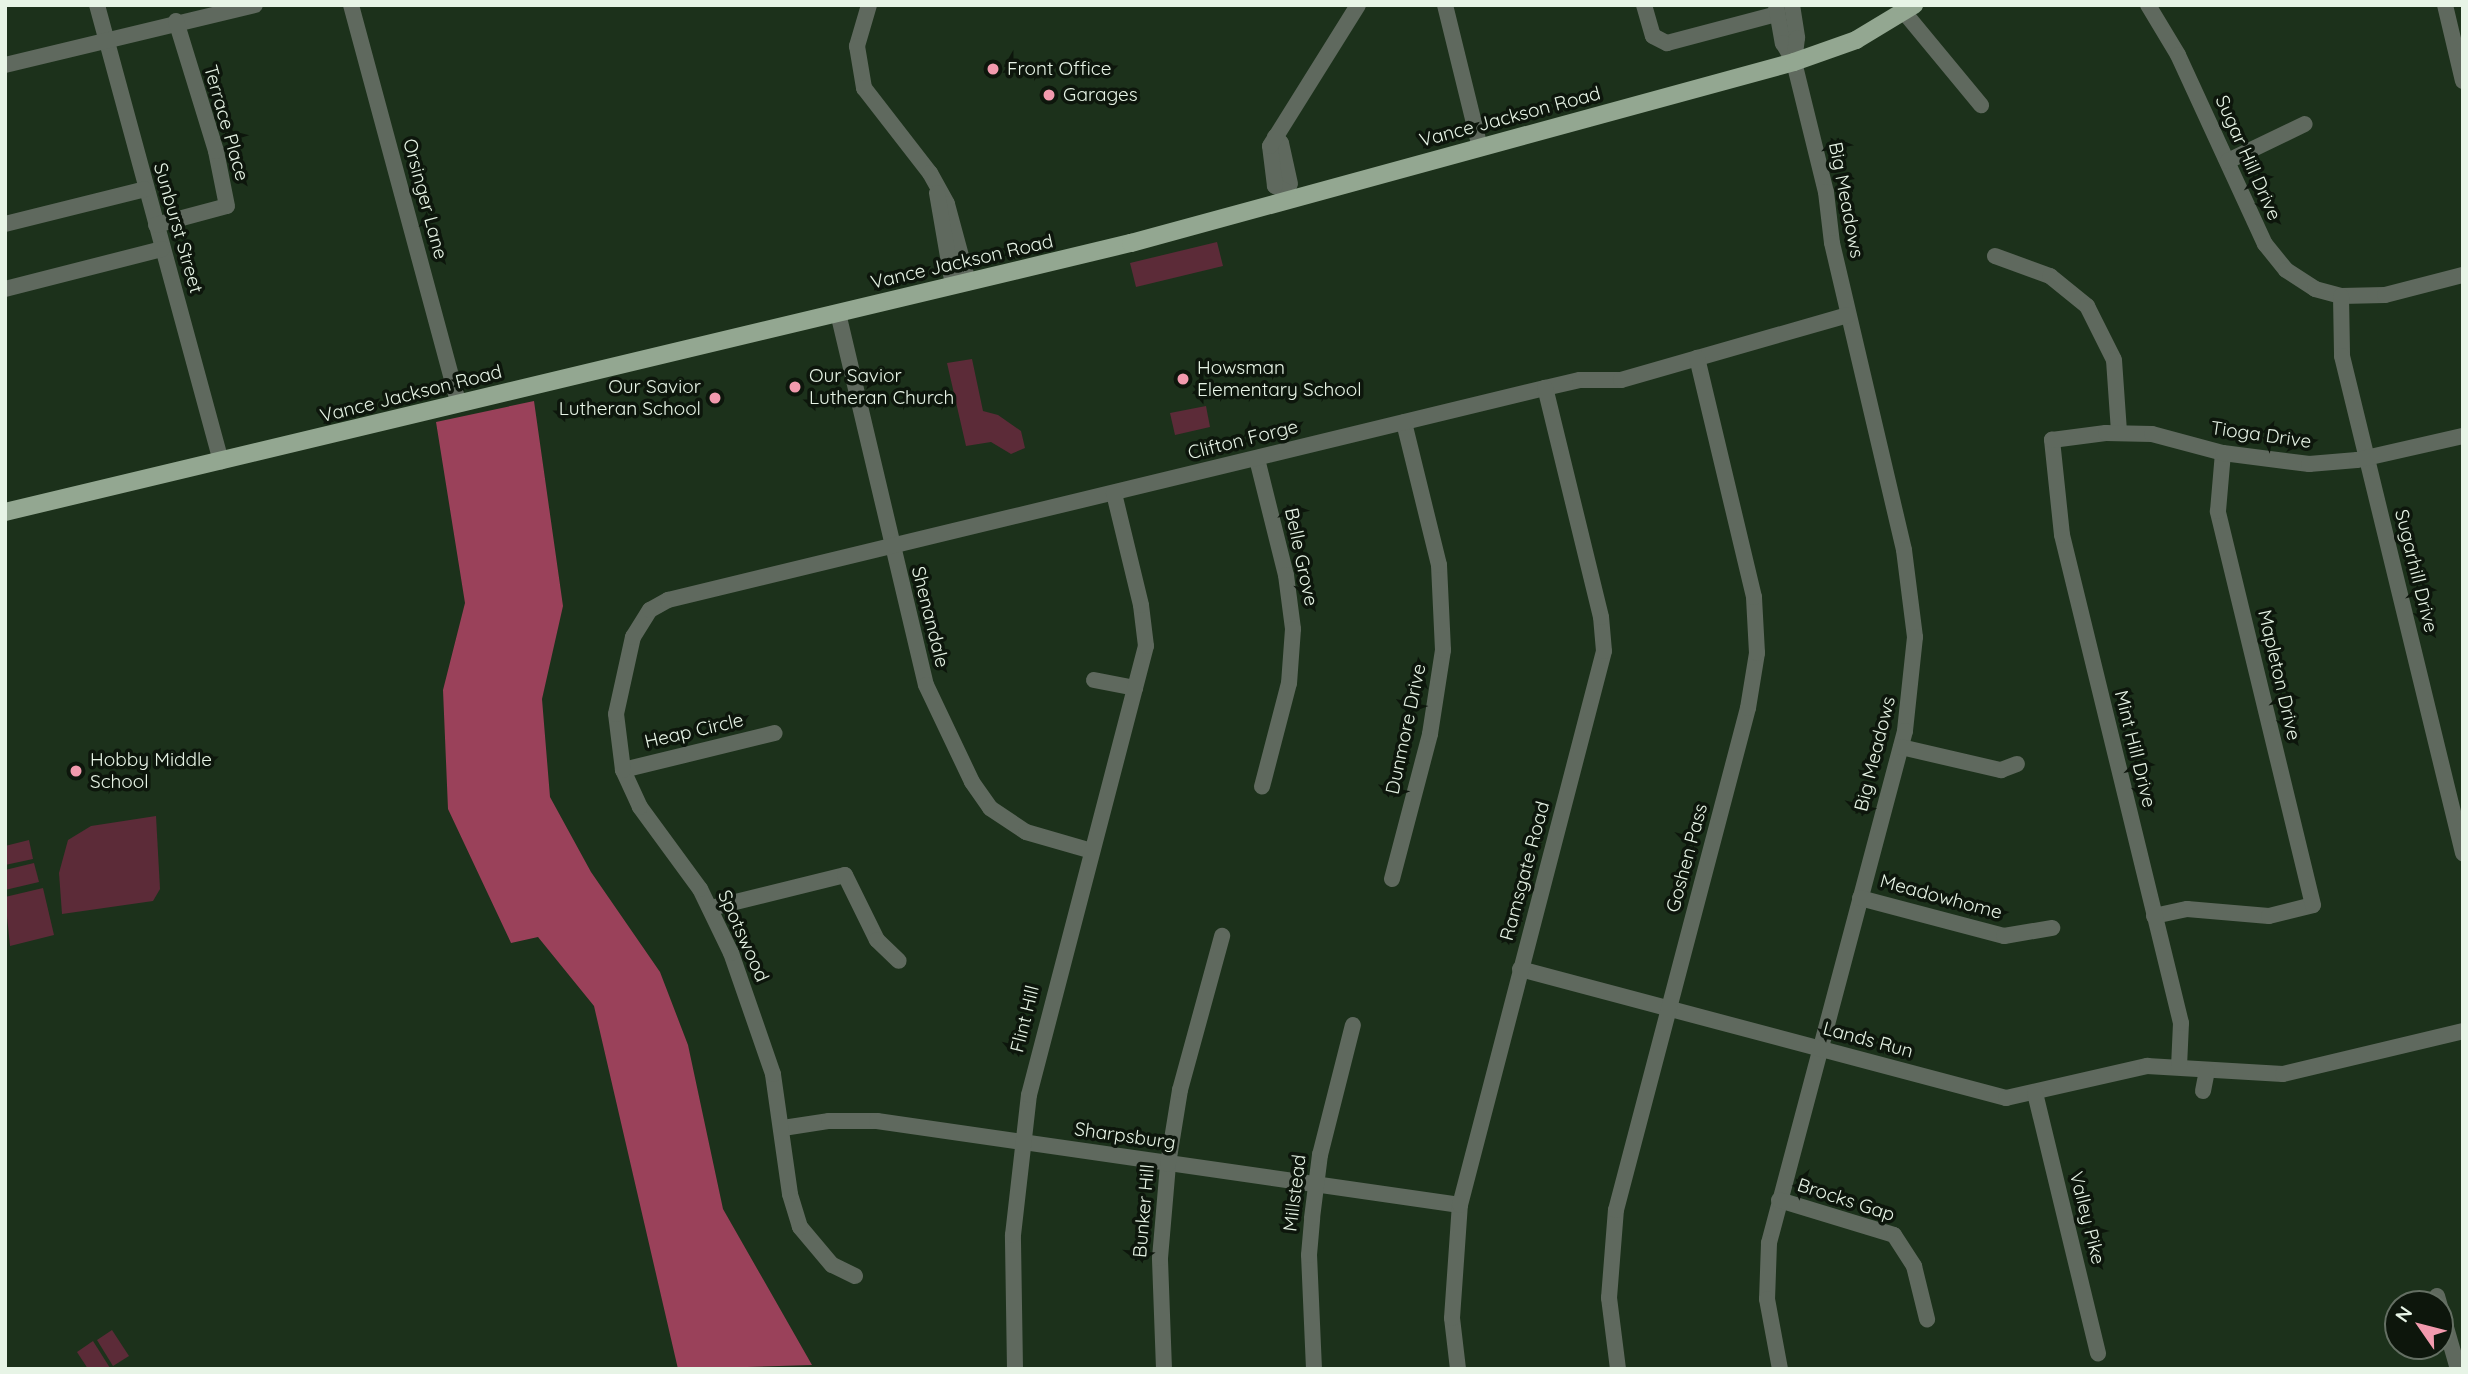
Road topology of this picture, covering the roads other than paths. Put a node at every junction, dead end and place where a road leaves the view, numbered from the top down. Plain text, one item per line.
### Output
1 (96, 5) edge
2 (255, 5) edge
3 (351, 5) edge
4 (869, 5) edge
5 (1358, 5) edge
6 (1445, 5) edge
7 (1644, 5) edge
8 (1792, 5) edge
9 (2148, 5) edge
10 (2445, 5) edge
11 (1909, 9) edge
12 (1777, 10) edge
13 (176, 21) junction
14 (105, 39) junction
15 (1794, 62) junction
16 (5, 65) edge
17 (2463, 81) edge
18 (1981, 106) dead end
19 (2305, 124) dead end
20 (1275, 137) junction
21 (1480, 147) junction
22 (2228, 161) junction
23 (145, 189) junction
24 (1286, 191) junction
25 (5, 224) edge
26 (156, 225) junction
27 (162, 248) junction
28 (1996, 256) dead end
29 (2463, 275) edge
30 (960, 284) junction
31 (5, 289) edge
32 (2341, 296) junction
33 (838, 313) junction
34 (1848, 315) junction
35 (1697, 358) junction
36 (1545, 388) junction
37 (458, 404) junction
38 (1404, 422) junction
39 (2119, 432) junction
40 (2463, 436) edge
41 (2052, 440) joint
42 (2223, 453) junction
43 (1258, 458) junction
44 (2367, 458) junction
45 (221, 461) junction
46 (1114, 493) junction
47 (5, 512) edge
48 (891, 547) junction
49 (650, 610) joint
50 (1094, 680) dead end
51 (1135, 688) junction
52 (775, 733) dead end
53 (1901, 747) junction
54 (2017, 764) dead end
55 (623, 770) junction
56 (1262, 787) dead end
57 (1092, 851) junction
58 (2463, 853) edge
59 (1392, 879) dead end
60 (1860, 898) junction
61 (711, 908) junction
62 (2154, 916) junction
63 (2052, 928) dead end
64 (1222, 936) dead end
65 (899, 961) dead end
66 (1520, 969) junction
67 (1669, 1008) junction
68 (1353, 1025) dead end
69 (2463, 1031) edge
70 (1819, 1049) junction
71 (2179, 1067) junction
72 (2207, 1071) junction
73 (2203, 1091) dead end
74 (2035, 1093) junction
75 (783, 1128) junction
76 (1022, 1143) junction
77 (1168, 1164) junction
78 (1316, 1185) junction
79 (1779, 1200) junction
80 (1460, 1205) junction
81 (855, 1276) dead end
82 (1927, 1320) dead end
83 (2098, 1354) dead end
84 (1015, 1369) edge
85 (1164, 1369) edge
86 (1314, 1369) edge
87 (1458, 1369) edge
88 (1618, 1369) edge
89 (1780, 1369) edge

1 - 14 street, Sunburst Street
2 - 13 street
3 - 37 street, Orsinger Lane
4 - 30 street
5 - 20 street
6 - 21 street
7 - 12 street
8 - 15 street, Big Meadows
9 - 22 street, Sugar Hill Drive
10 - 17 street
11 - 15 main road, Vance Jackson Road
11 - 18 street
12 - 15 street, Big Meadows
13 - 14 street
13 - 26 street, Terrace Place
14 - 16 street
14 - 23 street, Sunburst Street
15 - 21 main road, Vance Jackson Road
15 - 34 street, Big Meadows
19 - 22 street
20 - 24 street
20 - 24 street
21 - 24 main road, Vance Jackson Road
22 - 32 street, Sugar Hill Drive
23 - 25 street
23 - 26 street, Sunburst Street
24 - 30 main road, Vance Jackson Road
26 - 27 street, Sunburst Street
27 - 31 street
27 - 45 street, Sunburst Street
28 - 39 street
29 - 32 street, Sugar Hill Drive
30 - 33 main road, Vance Jackson Road
32 - 44 street, Sugarhill Drive
33 - 37 main road, Vance Jackson Road
33 - 48 street, Shenandale
34 - 35 street, Clifton Forge
34 - 53 street, Big Meadows
35 - 36 street, Clifton Forge
35 - 67 street, Goshen Pass
36 - 38 street, Clifton Forge
36 - 66 street, Ramsgate Road
37 - 45 main road, Vance Jackson Road
38 - 43 street, Clifton Forge
38 - 59 street, Dunmore Drive
39 - 41 street, Tioga Drive
39 - 42 street, Tioga Drive
40 - 44 street, Tioga Drive
41 - 62 street, Mint Hill Drive
42 - 44 street, Tioga Drive
42 - 62 street, Mapleton Drive
43 - 46 street, Clifton Forge
43 - 56 street, Belle Grove
44 - 58 street, Sugarhill Drive
45 - 47 main road, Vance Jackson Road
46 - 48 street, Clifton Forge
46 - 51 street, Flint Hill
48 - 49 street, Clifton Forge
48 - 57 street, Shenandale
49 - 55 street, Spotswood
50 - 51 street
51 - 57 street, Flint Hill
52 - 55 street, Heap Circle
53 - 54 street
53 - 60 street, Big Meadows
55 - 61 street, Spotswood
57 - 76 street, Flint Hill
60 - 63 street, Meadowhome
60 - 70 street, Big Meadows
61 - 65 street
61 - 75 street, Spotswood
62 - 71 street, Mint Hill Drive
64 - 77 street, Bunker Hill
66 - 67 street, Lands Run
66 - 80 street, Ramsgate Road
67 - 70 street, Lands Run
67 - 88 street, Goshen Pass
68 - 78 street, Millstead
69 - 72 street, Lands Run
70 - 74 street, Lands Run
70 - 79 street, Big Meadows
71 - 72 street, Lands Run
71 - 74 street, Lands Run
72 - 73 street
74 - 83 street, Valley Pike
75 - 76 street, Sharpsburg
75 - 81 street, Spotswood
76 - 77 street, Sharpsburg
76 - 84 street, Flint Hill
77 - 78 street, Sharpsburg
77 - 85 street, Bunker Hill
78 - 80 street, Sharpsburg
78 - 86 street, Millstead
79 - 82 street, Brocks Gap
79 - 89 street, Big Meadows
80 - 87 street, Ramsgate Road

